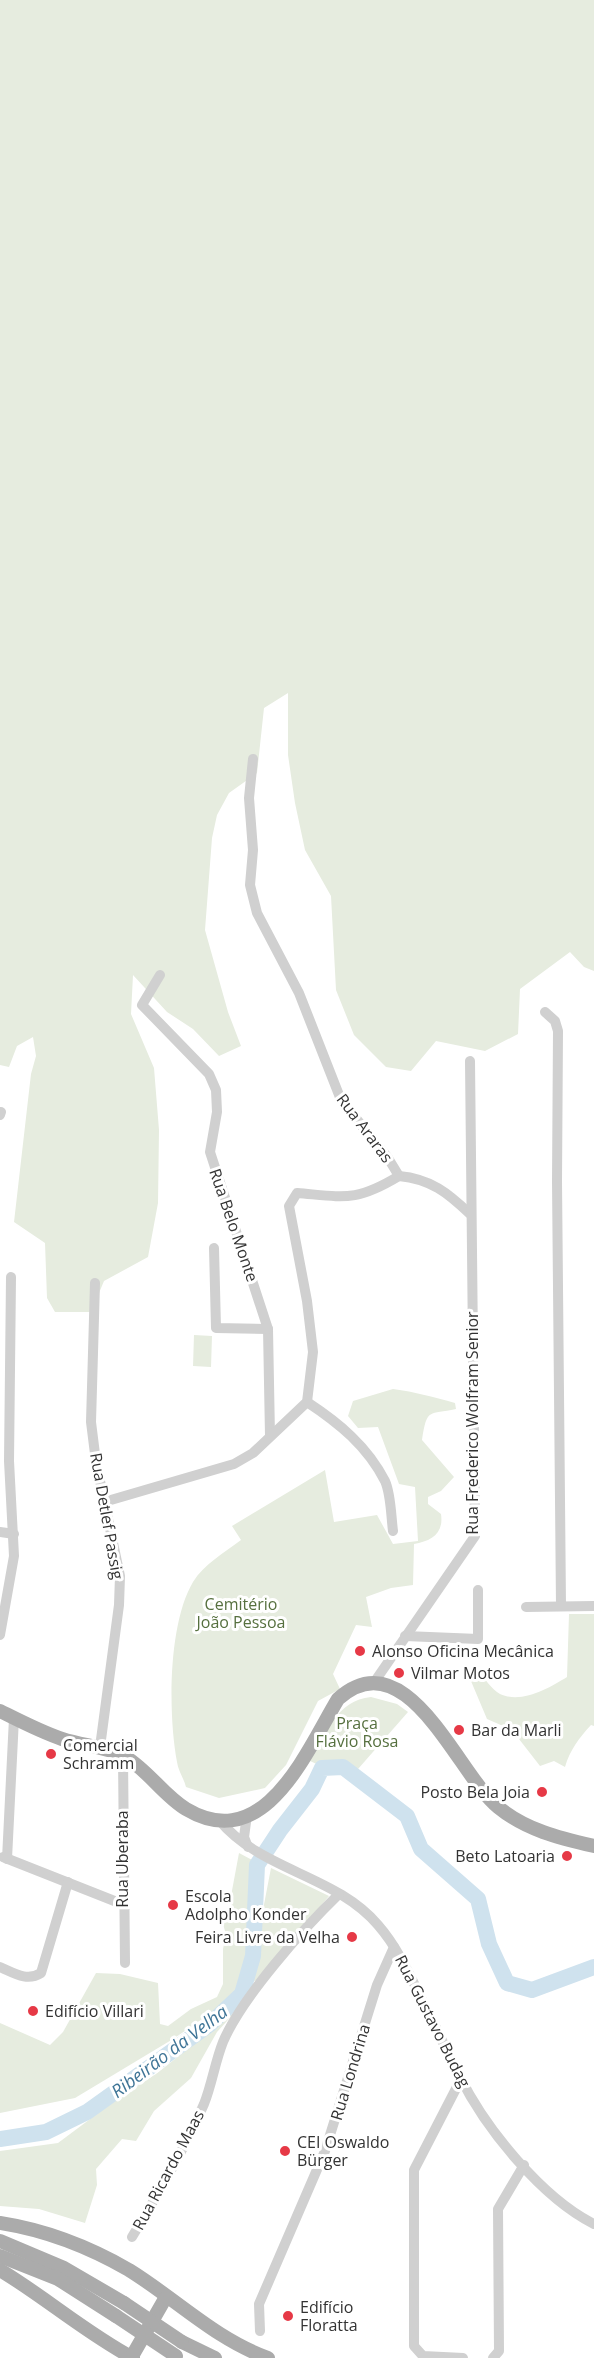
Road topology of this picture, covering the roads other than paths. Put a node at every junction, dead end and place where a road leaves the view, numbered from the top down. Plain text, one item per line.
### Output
1 (253, 759) dead end
2 (160, 975) dead end
3 (545, 1012) dead end
4 (470, 1061) dead end
5 (399, 1176) junction
6 (470, 1214) junction
7 (214, 1248) dead end
8 (11, 1276) dead end
9 (95, 1283) dead end
10 (268, 1329) junction
11 (307, 1402) junction
12 (270, 1436) junction
13 (104, 1502) junction
14 (393, 1531) dead end
15 (0, 1532) edge
16 (14, 1534) junction
17 (478, 1590) dead end
18 (594, 1605) edge
19 (561, 1606) junction
20 (526, 1607) dead end
21 (0, 1635) edge
22 (405, 1636) junction
23 (373, 1684) junction
24 (0, 1711) edge
25 (14, 1718) junction
26 (100, 1747) junction
27 (123, 1756) junction
28 (234, 1820) junction
29 (246, 1844) junction
30 (594, 1846) edge
31 (4, 1857) edge
32 (68, 1882) junction
33 (339, 1894) junction
34 (122, 1904) junction
35 (394, 1947) junction
36 (124, 1962) dead end
37 (0, 1967) edge
38 (461, 2079) junction
39 (524, 2165) junction
40 (0, 2223) edge
41 (594, 2224) edge
42 (132, 2237) dead end
43 (0, 2241) edge
44 (0, 2256) edge
45 (0, 2270) edge
46 (166, 2296) junction
47 (260, 2331) dead end
48 (496, 2354) edge
49 (178, 2357) edge
50 (132, 2358) edge
51 (215, 2358) edge
52 (268, 2358) edge
53 (463, 2358) edge

1 - 5 street, Rua Araras
2 - 10 street, Rua Belo Monte
3 - 19 street
4 - 6 street, Rua Frederico Wolfram Senior
5 - 6 street
5 - 11 street, Rua Araras
6 - 22 street, Rua Frederico Wolfram Senior
7 - 10 street
8 - 16 street
9 - 13 street, Rua Detlef Passig
10 - 12 street, Rua Belo Monte
11 - 12 street
11 - 14 street
12 - 13 street
13 - 26 street, Rua Detlef Passig
15 - 16 street
16 - 21 street
17 - 22 street
18 - 19 street
19 - 20 street
22 - 23 street, Rua Frederico Wolfram Senior
23 - 28 main road
23 - 30 main road
24 - 25 main road
25 - 26 main road
25 - 31 street
26 - 27 main road
27 - 28 main road
27 - 34 street, Rua Uberaba
28 - 29 street
28 - 29 street, Rua Gustavo Budag
28 - 29 street
29 - 33 street, Rua Gustavo Budag
31 - 32 street
32 - 34 street
32 - 37 street
33 - 35 street, Rua Gustavo Budag
33 - 42 street, Rua Ricardo Maas
34 - 36 street, Rua Uberaba
35 - 38 street, Rua Gustavo Budag
35 - 47 street, Rua Londrina
38 - 39 street, Rua Gustavo Budag
38 - 53 street
39 - 41 street, Rua Gustavo Budag
39 - 48 street
40 - 46 main road
43 - 51 main road, bridge
44 - 49 main road, bridge
45 - 50 main road
46 - 50 main road
46 - 52 main road

